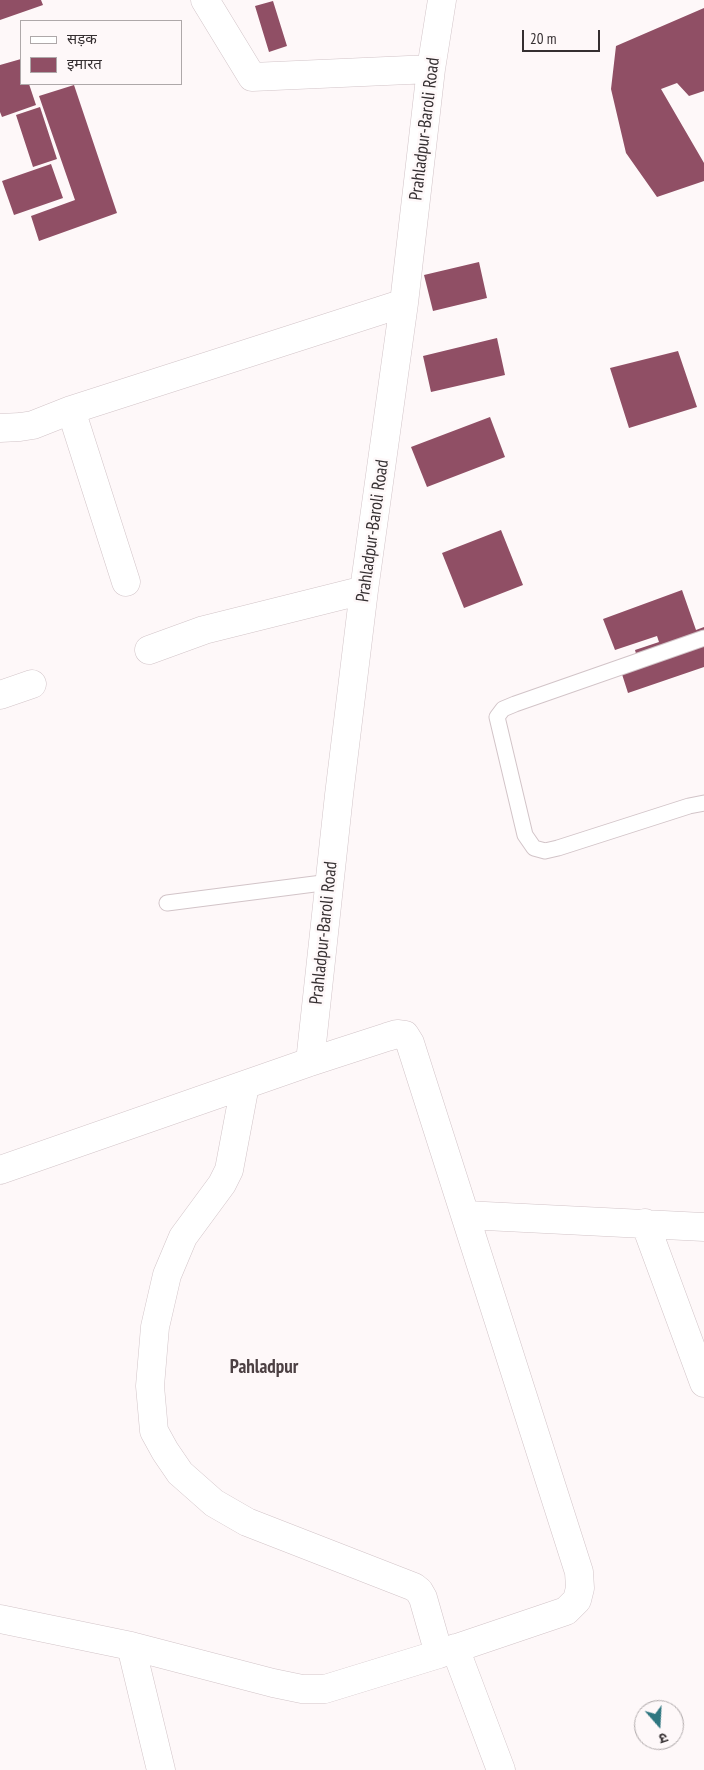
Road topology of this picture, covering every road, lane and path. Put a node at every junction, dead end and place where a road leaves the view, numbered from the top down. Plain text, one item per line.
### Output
1 (205, 0) edge
2 (442, 0) edge
3 (431, 69) junction
4 (404, 303) junction
5 (71, 410) junction
6 (0, 428) edge
7 (126, 582) dead end
8 (364, 590) junction
9 (704, 638) edge
10 (149, 650) dead end
11 (32, 684) dead end
12 (0, 695) edge
13 (704, 803) edge
14 (330, 882) junction
15 (167, 903) dead end
16 (310, 1062) junction
17 (245, 1085) junction
18 (0, 1170) edge
19 (465, 1215) junction
20 (645, 1223) junction
21 (704, 1227) edge
22 (701, 1368) edge
23 (0, 1619) edge
24 (131, 1646) junction
25 (447, 1651) junction
26 (161, 1770) edge
27 (501, 1770) edge

1 - 3 street
2 - 3 street, Prahladpur-Baroli Road
3 - 4 street, Prahladpur-Baroli Road
4 - 5 street
4 - 8 street, Prahladpur-Baroli Road
5 - 6 street
5 - 7 street
8 - 10 street
8 - 14 street, Prahladpur-Baroli Road
9 - 13 lane
11 - 12 street
14 - 15 lane
14 - 16 street, Prahladpur-Baroli Road
16 - 17 street
16 - 19 street
17 - 18 street
17 - 25 street
19 - 20 street
19 - 25 street
20 - 21 street
20 - 22 street
23 - 24 street
24 - 25 street
24 - 26 street
25 - 27 street

